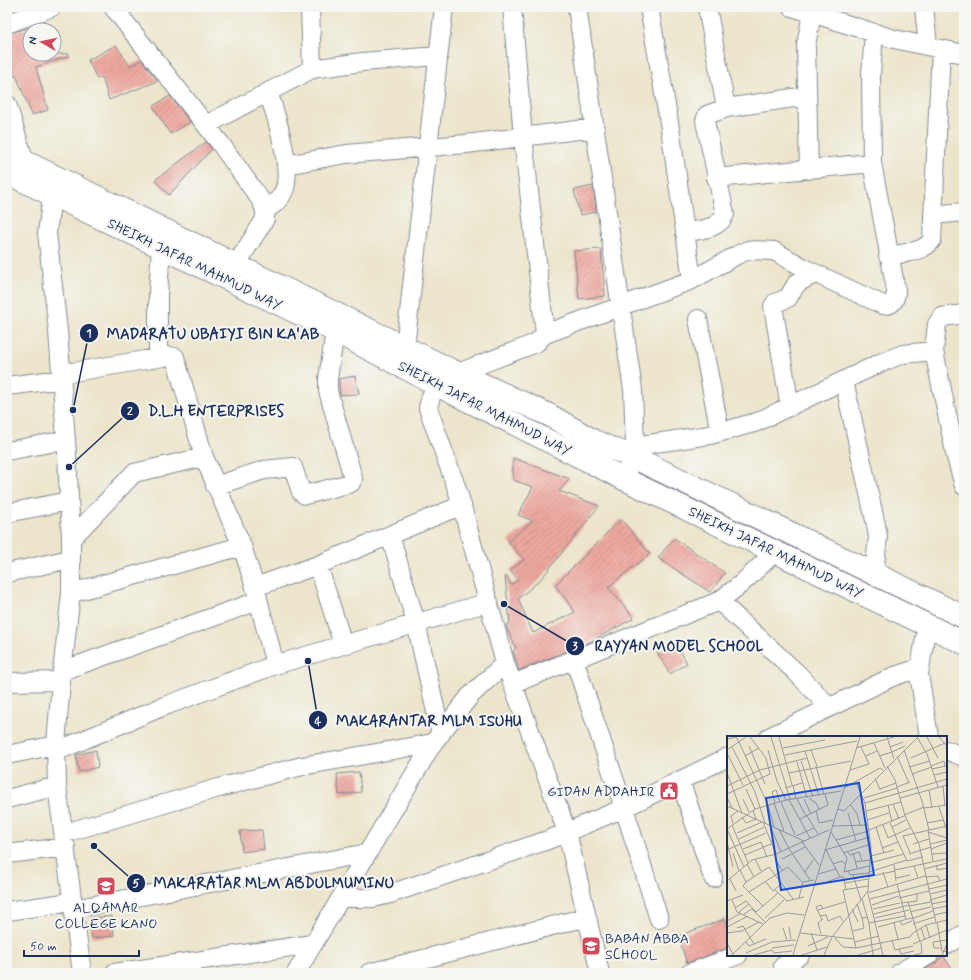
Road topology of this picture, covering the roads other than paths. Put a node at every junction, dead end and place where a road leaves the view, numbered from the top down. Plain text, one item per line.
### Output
1 (52, 7) edge
2 (113, 7) edge
3 (310, 7) edge
4 (444, 7) edge
5 (512, 7) edge
6 (577, 7) edge
7 (649, 7) edge
8 (707, 7) edge
9 (792, 7) edge
10 (924, 7) edge
11 (812, 13) junction
12 (838, 14) edge
13 (7, 24) edge
14 (874, 33) junction
15 (934, 48) junction
16 (964, 54) edge
17 (438, 56) junction
18 (312, 69) junction
19 (268, 92) junction
20 (807, 96) junction
21 (7, 104) edge
22 (726, 108) junction
23 (206, 125) junction
24 (594, 128) junction
25 (523, 137) junction
26 (428, 146) junction
27 (13, 163) edge
28 (872, 163) junction
29 (286, 165) junction
30 (809, 170) junction
31 (716, 178) junction
32 (52, 196) junction
33 (266, 211) junction
34 (964, 212) edge
35 (933, 215) junction
36 (685, 233) junction
37 (160, 247) junction
38 (888, 256) junction
39 (236, 265) junction
40 (815, 274) junction
41 (692, 280) junction
42 (621, 306) junction
43 (964, 314) edge
44 (698, 319) dead end
45 (335, 331) junction
46 (545, 334) junction
47 (405, 347) junction
48 (934, 351) junction
49 (158, 358) junction
50 (458, 373) junction
51 (62, 376) junction
52 (844, 381) junction
53 (7, 386) edge
54 (439, 386) junction
55 (790, 407) junction
56 (720, 432) junction
57 (66, 440) junction
58 (7, 451) edge
59 (634, 452) junction
60 (204, 457) junction
61 (624, 479) junction
62 (215, 486) junction
63 (964, 486) edge
64 (69, 501) junction
65 (462, 505) junction
66 (7, 513) edge
67 (390, 535) junction
68 (71, 539) junction
69 (242, 546) junction
70 (775, 552) junction
71 (70, 559) junction
72 (318, 565) junction
73 (7, 573) edge
74 (874, 573) junction
75 (70, 593) junction
76 (256, 594) junction
77 (719, 601) junction
78 (489, 602) junction
79 (964, 617) edge
80 (416, 623) junction
81 (927, 625) junction
82 (964, 643) edge
83 (343, 644) junction
84 (574, 659) junction
85 (505, 663) junction
86 (275, 665) junction
87 (920, 668) junction
88 (61, 676) junction
89 (7, 682) edge
90 (513, 684) junction
91 (829, 707) junction
92 (771, 736) edge
93 (928, 736) edge
94 (437, 739) junction
95 (57, 748) junction
96 (947, 750) edge
97 (7, 755) edge
98 (727, 757) edge
99 (964, 757) edge
100 (680, 780) junction
101 (57, 786) junction
102 (7, 799) edge
103 (624, 808) junction
104 (567, 832) junction
105 (65, 840) junction
106 (7, 854) edge
107 (368, 854) junction
108 (713, 878) dead end
109 (341, 898) junction
110 (72, 906) junction
111 (7, 911) edge
112 (587, 917) junction
113 (659, 919) dead end
114 (964, 934) edge
115 (312, 944) junction
116 (947, 944) edge
117 (735, 956) edge
118 (798, 956) edge
119 (928, 956) edge
120 (782, 965) edge
121 (908, 971) edge
122 (80, 973) edge
123 (114, 973) edge
124 (296, 973) edge
125 (369, 973) edge
126 (600, 973) edge
127 (690, 973) edge

1 - 13 street
2 - 23 street
3 - 18 street
4 - 17 street
5 - 25 street
6 - 24 street
7 - 36 street
8 - 22 street
9 - 11 street
10 - 15 street
11 - 12 street
11 - 20 street
12 - 14 street
14 - 15 street
14 - 28 street
15 - 16 street
15 - 35 street
17 - 18 street
17 - 26 street
18 - 19 street
19 - 23 street
19 - 29 street
20 - 22 street
20 - 30 street
21 - 27 street
22 - 31 street
23 - 33 street
24 - 25 street
24 - 42 street
25 - 26 street
25 - 46 street
26 - 29 street
26 - 47 street
27 - 32 main road, SHEIKH JAFAR MAHMUD WAY
27 - 39 main road, SHEIKH JAFAR MAHMUD WAY
28 - 30 street
28 - 38 street
29 - 33 street
30 - 31 street
31 - 36 street
32 - 37 main road, SHEIKH JAFAR MAHMUD WAY
32 - 51 street
33 - 39 street
34 - 35 street
35 - 38 street
36 - 41 street
37 - 45 main road, SHEIKH JAFAR MAHMUD WAY
37 - 49 street
38 - 40 street
39 - 47 main road, SHEIKH JAFAR MAHMUD WAY
40 - 41 street
40 - 55 street
41 - 42 street
42 - 46 street
42 - 59 street
43 - 48 street
44 - 56 street
45 - 54 main road, SHEIKH JAFAR MAHMUD WAY
45 - 62 street
46 - 50 street
47 - 50 main road, SHEIKH JAFAR MAHMUD WAY
48 - 52 street
48 - 63 street
49 - 51 street
49 - 60 street
50 - 59 main road, SHEIKH JAFAR MAHMUD WAY
51 - 53 street
51 - 57 street
52 - 55 street
52 - 74 street
54 - 61 main road, SHEIKH JAFAR MAHMUD WAY
54 - 65 street
55 - 56 street
56 - 59 street
57 - 58 street
57 - 64 street
59 - 61 street
59 - 74 main road, SHEIKH JAFAR MAHMUD WAY
60 - 62 street
60 - 68 street
61 - 70 main road, SHEIKH JAFAR MAHMUD WAY
62 - 69 street
64 - 66 street
64 - 68 street
65 - 67 street
65 - 78 street
67 - 72 street
67 - 80 street
68 - 71 street
69 - 75 street
69 - 76 street
70 - 77 street
70 - 81 main road, SHEIKH JAFAR MAHMUD WAY
71 - 73 street
71 - 75 street
72 - 76 street
72 - 83 street
74 - 79 main road, SHEIKH JAFAR MAHMUD WAY
75 - 88 street
76 - 86 street
76 - 88 street
77 - 84 street
77 - 91 street
78 - 80 street
78 - 85 street
80 - 83 street
80 - 94 street
81 - 82 main road, SHEIKH JAFAR MAHMUD WAY
81 - 87 street
83 - 86 street
84 - 90 street
84 - 103 street
85 - 90 street
85 - 94 street
86 - 95 street
87 - 91 street
87 - 93 street
88 - 89 street
88 - 95 street
90 - 104 street
91 - 92 street
94 - 105 street
94 - 107 street
95 - 97 street
95 - 101 street
96 - 99 street
98 - 100 street
100 - 103 street
100 - 108 street
101 - 102 street
101 - 105 street
103 - 104 street
103 - 113 street
104 - 109 street
104 - 112 street
105 - 106 street
105 - 110 street
107 - 109 street
107 - 110 street
109 - 115 street
110 - 111 street
110 - 122 street
112 - 125 street
112 - 126 street
114 - 116 street
115 - 123 street
115 - 124 street
117 - 127 street
118 - 120 street
119 - 121 street

